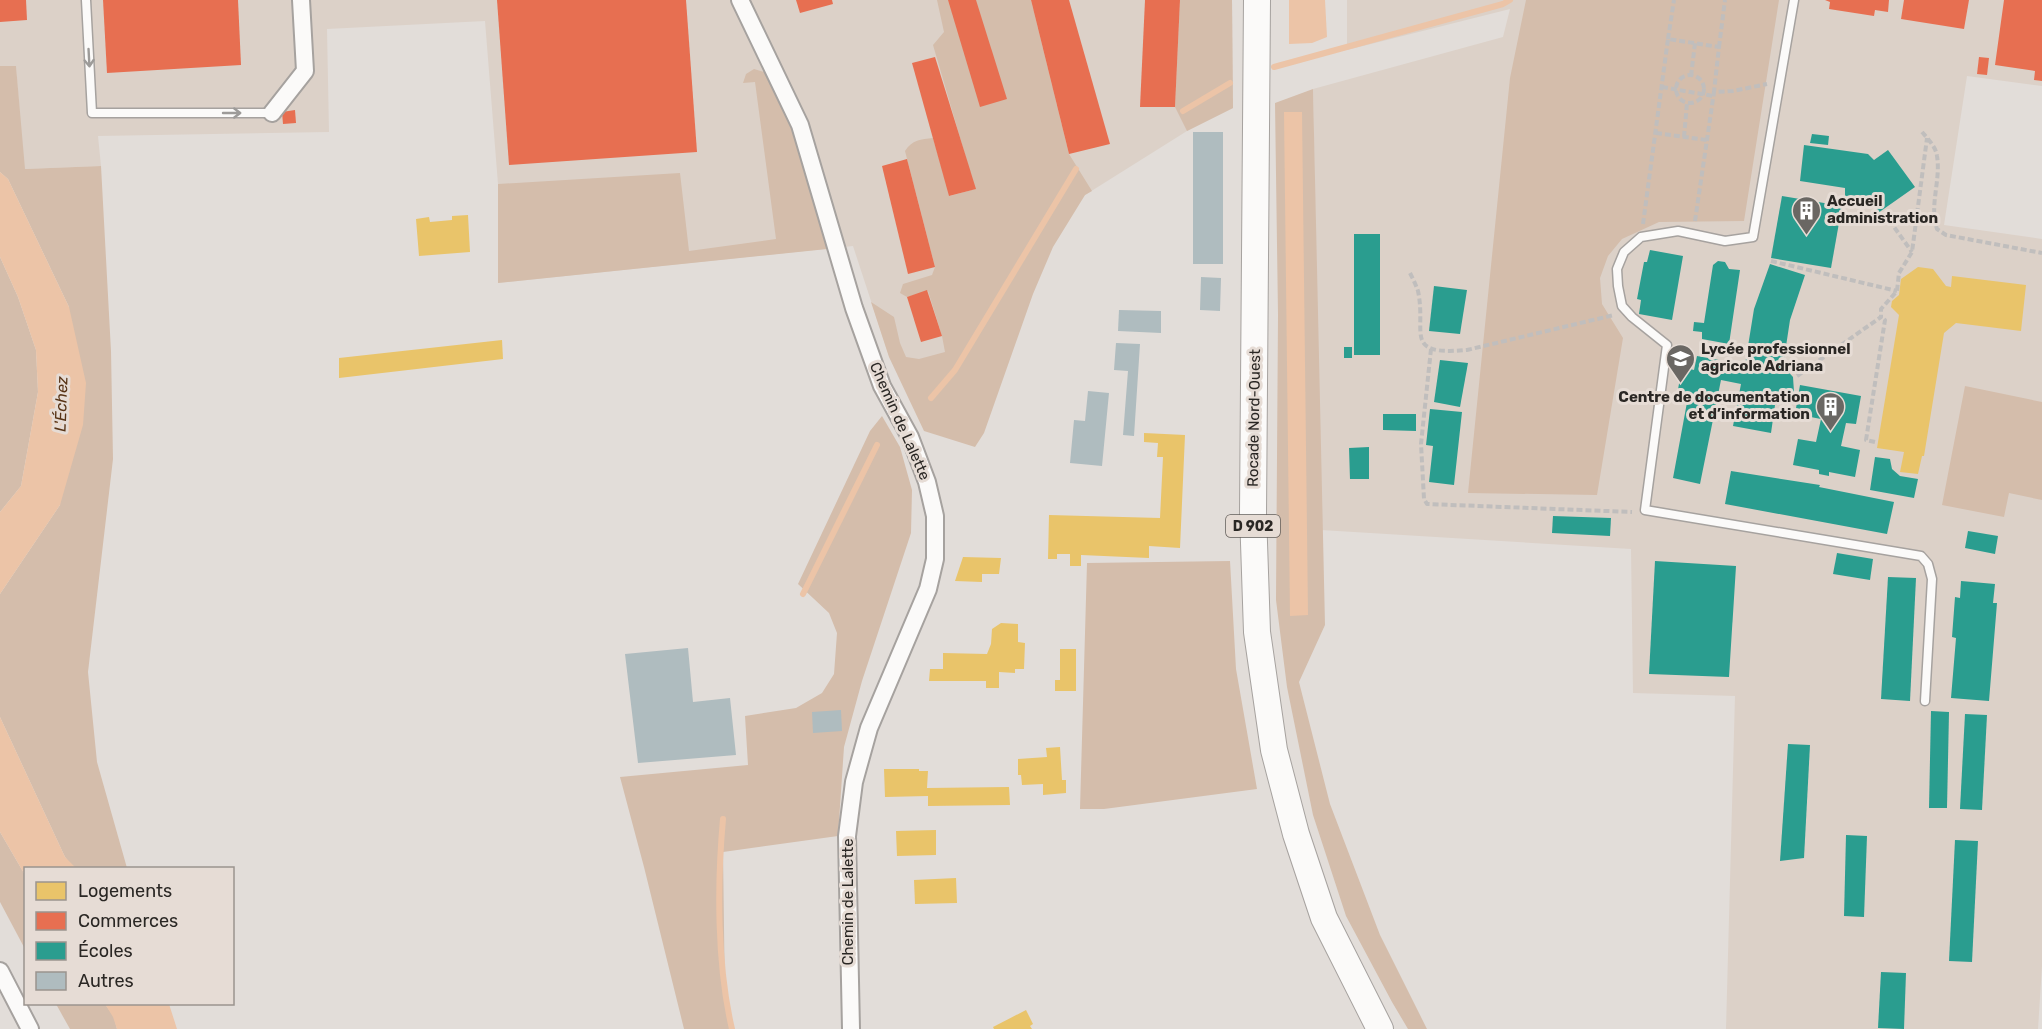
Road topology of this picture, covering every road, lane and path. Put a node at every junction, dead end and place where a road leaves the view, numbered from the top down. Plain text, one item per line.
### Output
1 (86, 0) edge
2 (301, 0) edge
3 (740, 0) edge
4 (1257, 0) edge
5 (1674, 0) edge
6 (1725, 0) edge
7 (1794, 0) edge
8 (1668, 39) junction
9 (1695, 43) junction
10 (1719, 47) junction
11 (1691, 76) junction
12 (1781, 76) junction
13 (1662, 87) junction
14 (1675, 90) junction
15 (1703, 94) junction
16 (1714, 94) junction
17 (1687, 103) junction
18 (272, 113) joint
19 (1922, 132) dead end
20 (1656, 133) junction
21 (1684, 137) junction
22 (1927, 138) junction
23 (1707, 140) junction
24 (1884, 213) dead end
25 (1694, 234) junction
26 (1641, 237) junction
27 (1912, 252) junction
28 (2042, 253) edge
29 (1771, 261) dead end
30 (1410, 273) dead end
31 (1897, 291) junction
32 (1626, 310) junction
33 (1881, 317) junction
34 (1431, 349) junction
35 (1797, 376) dead end
36 (1875, 442) dead end
37 (1645, 510) junction
38 (1925, 701) dead end
39 (0, 971) edge
40 (30, 1029) edge
41 (851, 1029) edge
42 (1380, 1029) edge

1 -> 18 lane
2 - 18 street
3 - 41 street, Chemin de Lalette
4 - 42 main road, Rocade Nord-Ouest / D 902
5 - 8 path
6 - 10 path
7 - 12 lane
8 - 9 path
8 - 13 path
9 - 10 path
9 - 11 path
10 - 16 path
11 - 14 path
11 - 15 path
12 - 16 path
12 - 25 lane
13 - 14 path
13 - 20 path
14 - 15 path
14 - 17 path
15 - 16 path
15 - 17 path
16 - 23 path
17 - 21 path
19 - 22 path
20 - 21 path
20 - 26 path
21 - 23 path
22 - 27 path
22 - 28 path
23 - 25 path
24 - 27 path
25 - 26 lane
26 - 32 lane
27 - 31 path
29 - 31 path
30 - 34 path
31 - 33 path
32 - 34 path
32 - 37 lane
33 - 35 path
33 - 36 path
34 - 37 path
37 - 38 lane
39 - 40 street

